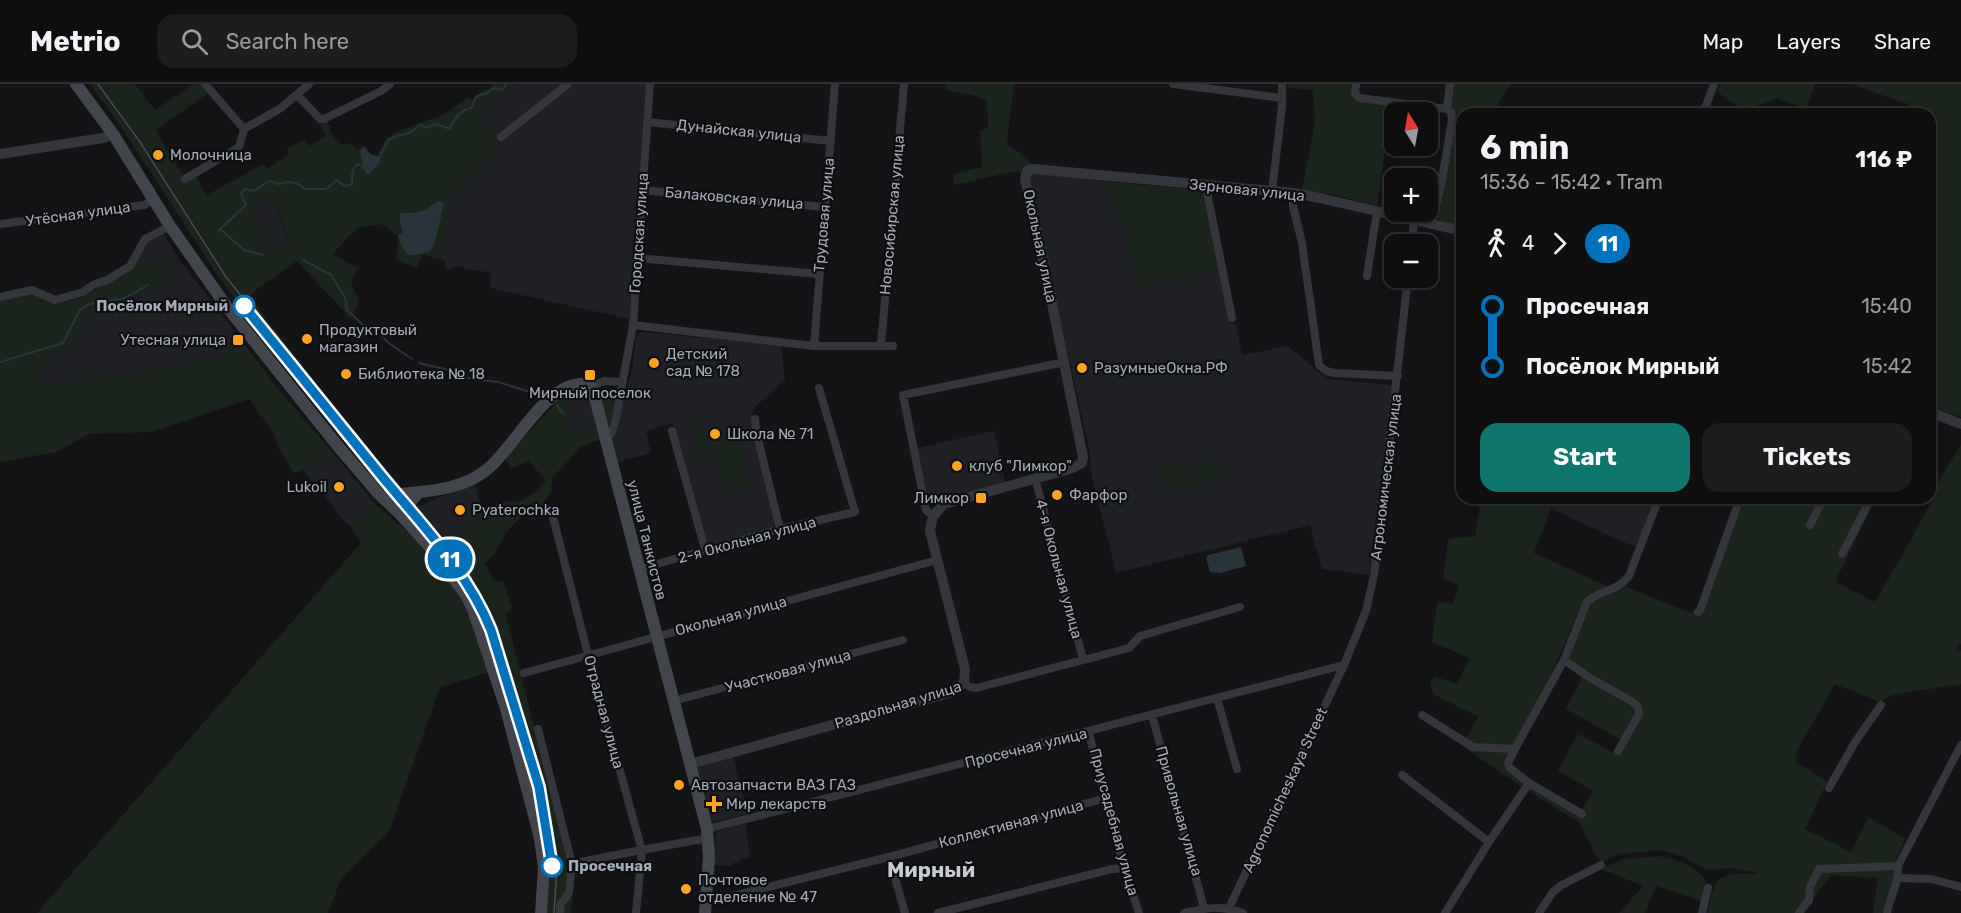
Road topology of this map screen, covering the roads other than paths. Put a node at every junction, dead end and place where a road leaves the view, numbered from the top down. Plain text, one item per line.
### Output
1 (76, 84) edge
2 (205, 84) edge
3 (309, 84) edge
4 (390, 84) edge
5 (568, 84) edge
6 (650, 84) edge
7 (835, 84) edge
8 (904, 84) edge
9 (1173, 84) edge
10 (1282, 84) edge
11 (1356, 84) edge
12 (1450, 84) edge
13 (1714, 84) edge
14 (297, 95) junction
15 (1282, 98) junction
16 (1705, 108) edge
17 (1447, 109) junction
18 (647, 122) junction
19 (244, 129) junction
20 (113, 134) junction
21 (501, 137) dead end
22 (831, 141) junction
23 (0, 154) edge
24 (1028, 170) joint
25 (185, 179) dead end
26 (1208, 186) junction
27 (642, 190) junction
28 (1272, 191) junction
29 (1293, 194) junction
30 (154, 199) junction
31 (825, 207) junction
32 (1377, 211) junction
33 (1384, 213) edge
34 (1428, 222) edge
35 (1432, 223) junction
36 (0, 224) edge
37 (170, 226) junction
38 (1456, 229) edge
39 (637, 258) junction
40 (819, 274) junction
41 (1367, 276) dead end
42 (1407, 288) edge
43 (0, 297) edge
44 (1232, 318) dead end
45 (633, 325) junction
46 (881, 345) junction
47 (814, 346) junction
48 (893, 346) dead end
49 (1065, 362) junction
50 (1398, 376) junction
51 (622, 382) junction
52 (590, 387) junction
53 (819, 388) dead end
54 (1936, 414) edge
55 (754, 419) dead end
56 (1961, 424) edge
57 (672, 431) dead end
58 (606, 440) junction
59 (1035, 478) junction
60 (418, 493) junction
61 (382, 497) junction
62 (1657, 504) edge
63 (1738, 504) edge
64 (1821, 504) edge
65 (1868, 504) edge
66 (552, 513) dead end
67 (933, 516) junction
68 (407, 522) junction
69 (1810, 525) dead end
70 (780, 529) junction
71 (705, 549) junction
72 (1842, 554) dead end
73 (937, 560) junction
74 (639, 569) junction
75 (1240, 607) dead end
76 (1698, 612) dead end
77 (656, 637) junction
78 (903, 640) dead end
79 (589, 655) junction
80 (1083, 659) junction
81 (1564, 660) junction
82 (1344, 665) junction
83 (524, 673) dead end
84 (964, 683) junction
85 (1217, 698) junction
86 (673, 701) junction
87 (1881, 705) dead end
88 (1152, 715) junction
89 (1422, 715) dead end
90 (538, 729) dead end
91 (1089, 732) junction
92 (1961, 745) edge
93 (1515, 749) junction
94 (1618, 751) dead end
95 (690, 764) junction
96 (1237, 769) dead end
97 (1402, 776) dead end
98 (1529, 783) junction
99 (1829, 788) dead end
100 (1106, 798) junction
101 (1582, 814) dead end
102 (708, 833) junction
103 (1489, 842) junction
104 (642, 851) junction
105 (890, 857) junction
106 (572, 864) junction
107 (1602, 866) dead end
108 (1898, 866) junction
109 (1124, 868) junction
110 (1898, 878) junction
111 (1708, 888) dead end
112 (1961, 888) edge
113 (706, 898) junction
114 (1204, 908) junction
115 (1229, 908) junction
116 (541, 913) edge
117 (560, 913) edge
118 (636, 913) edge
119 (705, 913) edge
120 (905, 913) edge
121 (938, 913) edge
122 (1139, 913) edge
123 (1184, 913) edge
124 (1242, 913) edge
125 (1444, 913) edge
126 (1539, 913) edge
127 (1702, 913) edge
128 (1799, 913) edge
129 (1887, 913) edge

1 - 20 main road
2 - 19 street
3 - 14 street
4 - 14 street
5 - 21 street
6 - 18 street, Городская улица
7 - 22 street, Трудовая улица
8 - 46 street, Новосибирская улица
9 - 15 street
10 - 15 street
11 - 17 street
12 - 17 street
13 - 16 street
14 - 19 street
15 - 28 street
17 - 35 street
18 - 22 street, Дунайская улица
18 - 27 street, Городская улица
19 - 25 street
20 - 23 street
20 - 30 main road
22 - 31 street, Трудовая улица
24 - 26 street, Зерновая улица
24 - 49 street, Окольная улица
26 - 28 street, Зерновая улица
26 - 44 street
27 - 31 street, Балаковская улица
27 - 39 street, Городская улица
28 - 29 street, Зерновая улица
29 - 32 street, Зерновая улица
29 - 50 street
30 - 36 street, Утёсная улица
30 - 37 main road
31 - 40 street, Трудовая улица
32 - 33 street, Зерновая улица
32 - 41 street
34 - 35 street, Зерновая улица
35 - 38 street, Зерновая улица
37 - 43 street
37 - 61 main road
39 - 40 street
39 - 45 street, Городская улица
40 - 47 street, Трудовая улица
42 - 50 street, Агрономическая улица
45 - 47 street
45 - 51 street, Городская улица
46 - 47 street
46 - 48 street
49 - 59 street, Окольная улица
49 - 67 street
50 - 82 street, Агрономическая улица
51 - 52 street
51 - 58 street, Городская улица
52 - 58 main road, улица Танкистов
52 - 60 main road
53 - 70 street, 2-я Окольная улица
54 - 56 street
55 - 70 street
57 - 71 street
58 - 74 main road, улица Танкистов
59 - 67 street
59 - 80 street, 4-я Окольная улица
60 - 61 main road
60 - 68 main road
61 - 68 main road
62 - 81 street
63 - 76 street
64 - 69 street
65 - 72 street
66 - 79 street, Отрадная улица
67 - 73 street
68 - 116 main road
70 - 71 street, 2-я Окольная улица
71 - 74 street, 2-я Окольная улица
73 - 77 street, Окольная улица
73 - 84 street
74 - 77 main road, улица Танкистов
75 - 80 street, Раздольная улица
77 - 79 street, Окольная улица
77 - 86 main road, улица Танкистов
78 - 86 street, Участковая улица
79 - 83 street, Окольная улица
79 - 104 street, Отрадная улица
80 - 84 street, Раздольная улица
81 - 93 street
81 - 94 street
82 - 85 street, Просечная улица
82 - 115 street, Agronomicheskaya Street
84 - 95 street, Раздольная улица
85 - 88 street, Просечная улица
85 - 96 street
86 - 95 main road, улица Танкистов
87 - 99 street
88 - 91 street, Просечная улица
88 - 114 street, Привольная улица
89 - 93 street
90 - 106 street
91 - 100 street, Приусадебная улица
91 - 102 street, Просечная улица
92 - 108 street
93 - 98 street
95 - 102 main road, улица Танкистов
97 - 103 street
98 - 101 street
98 - 103 street
100 - 105 street, Коллективная улица
100 - 109 street, Приусадебная улица
102 - 104 street, Просечная улица
102 - 113 main road, улица Танкистов
103 - 125 street
104 - 106 street, Просечная улица
104 - 118 street, Отрадная улица
105 - 113 street, Коллективная улица
105 - 120 street
106 - 117 street
107 - 126 street
108 - 110 street
108 - 128 street
109 - 121 street
109 - 122 street, Приусадебная улица
110 - 112 street
110 - 129 street
111 - 127 street
113 - 119 main road, улица Танкистов
114 - 115 street
114 - 123 street
115 - 124 street

